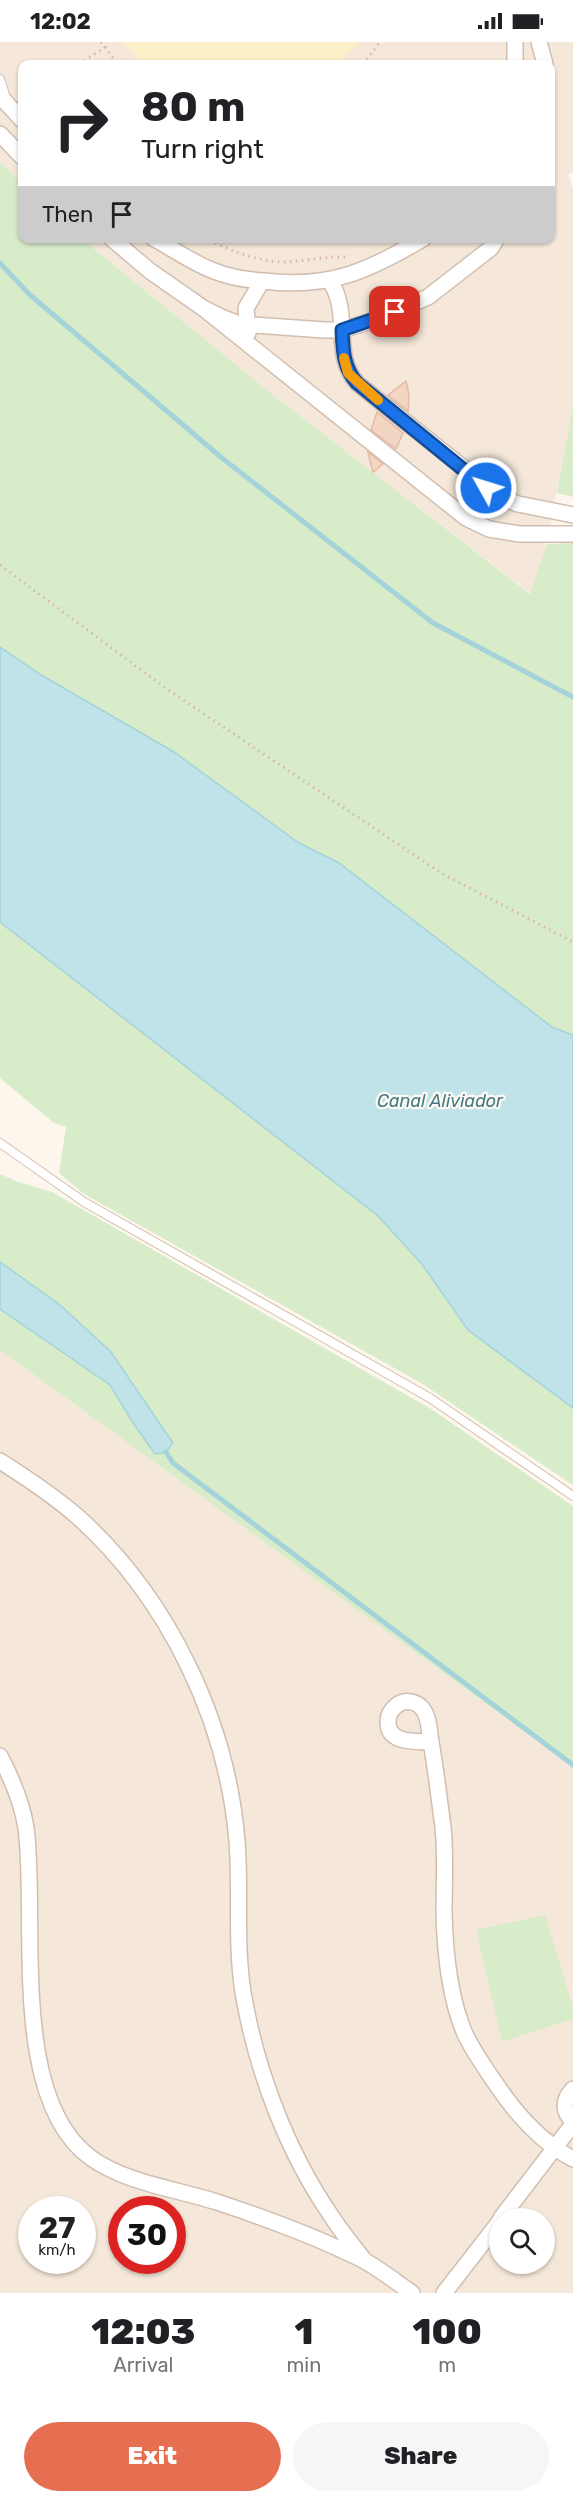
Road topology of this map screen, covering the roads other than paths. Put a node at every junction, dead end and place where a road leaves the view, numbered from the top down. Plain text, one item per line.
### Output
1 (515, 42) edge
2 (539, 42) edge
3 (515, 60) edge
4 (544, 60) edge
5 (0, 79) edge
6 (5, 102) edge
7 (18, 116) edge
8 (0, 134) edge
9 (18, 153) edge
10 (117, 243) edge
11 (162, 243) edge
12 (416, 243) edge
13 (494, 243) edge
14 (262, 281) junction
15 (330, 281) junction
16 (203, 308) junction
17 (245, 325) junction
18 (342, 330) junction
19 (251, 346) junction
20 (573, 515) edge
21 (573, 534) edge
22 (0, 1143) edge
23 (0, 1461) edge
24 (573, 1496) edge
25 (431, 1742) dead end
26 (0, 1756) edge
27 (573, 2089) edge
28 (573, 2123) edge
29 (554, 2149) junction
30 (573, 2159) edge
31 (509, 2208) edge
32 (489, 2234) edge
33 (365, 2261) junction
34 (412, 2293) edge
35 (444, 2293) edge

1 - 3 street
2 - 4 street
5 - 6 lane
6 - 7 street
8 - 9 street
10 - 16 street
11 - 14 street
12 - 15 street
13 - 18 street
14 - 15 street
14 - 17 street
15 - 18 street
16 - 17 street
16 - 19 street
17 - 18 street
17 - 19 street
18 - 20 street
19 - 21 street
22 - 24 lane
23 - 33 street
25 - 29 street
26 - 33 street
27 - 28 street
28 - 29 street
29 - 30 street
29 - 31 street
32 - 35 street
33 - 34 street

